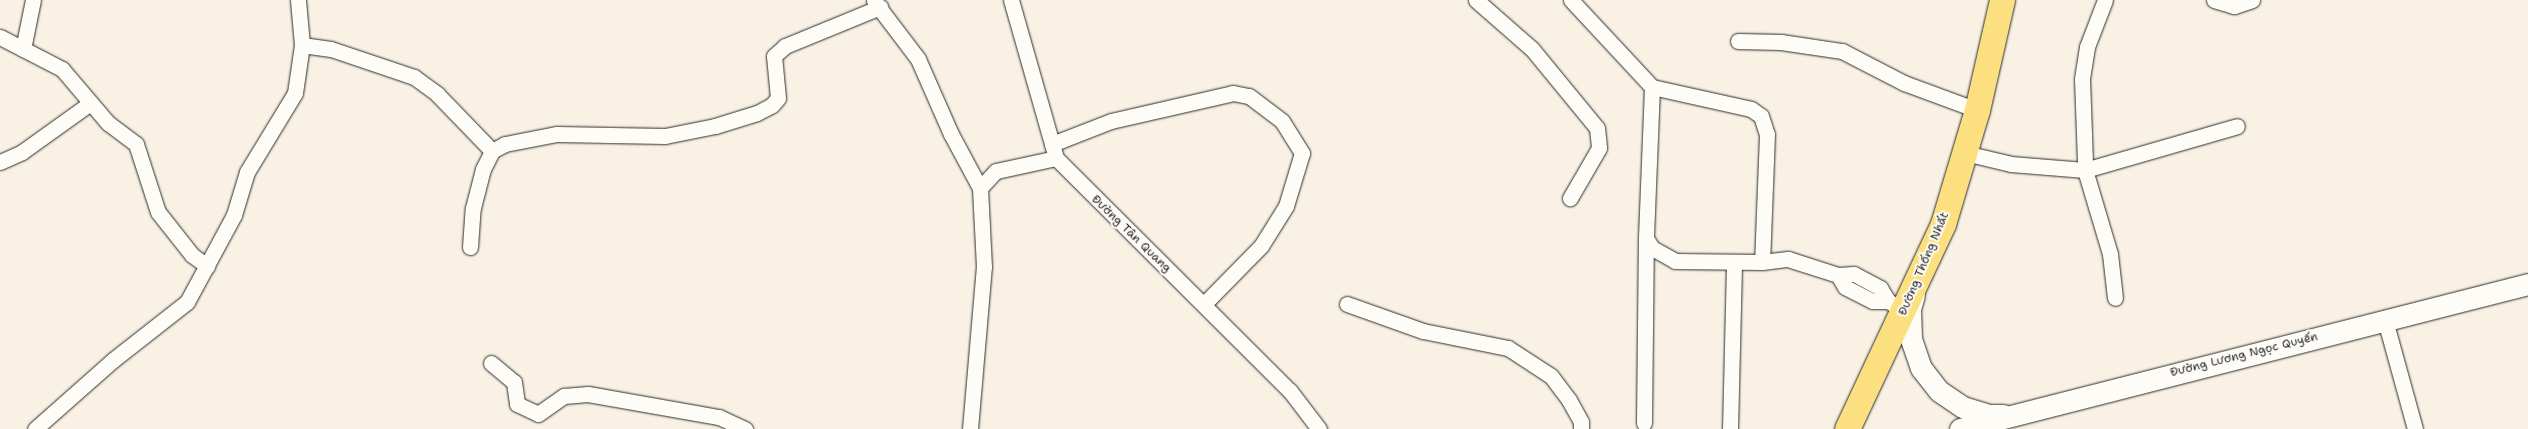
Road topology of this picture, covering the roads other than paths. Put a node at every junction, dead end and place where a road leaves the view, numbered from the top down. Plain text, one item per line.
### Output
1 (33, 0) edge
2 (298, 0) edge
3 (1012, 0) edge
4 (1476, 0) edge
5 (1571, 0) edge
6 (1995, 0) edge
7 (2002, 0) edge
8 (2105, 0) edge
9 (2214, 0) edge
10 (2252, 0) edge
11 (877, 4) edge
12 (1995, 34) junction
13 (0, 37) edge
14 (1738, 41) dead end
15 (302, 45) junction
16 (24, 49) junction
17 (1652, 87) junction
18 (89, 104) junction
19 (1976, 110) junction
20 (2237, 126) dead end
21 (492, 151) junction
22 (1054, 151) junction
23 (1965, 154) junction
24 (0, 162) edge
25 (2086, 170) junction
26 (980, 188) junction
27 (1570, 198) dead end
28 (1646, 238) junction
29 (470, 247) dead end
30 (1762, 262) junction
31 (1734, 263) junction
32 (207, 266) junction
33 (1919, 281) junction
34 (2528, 284) edge
35 (2115, 298) dead end
36 (1204, 304) junction
37 (1347, 304) dead end
38 (1896, 306) junction
39 (2385, 320) junction
40 (491, 363) dead end
41 (2018, 415) junction
42 (1644, 423) dead end
43 (35, 429) edge
44 (745, 429) edge
45 (970, 429) edge
46 (1319, 429) edge
47 (1581, 429) edge
48 (1730, 429) edge
49 (1847, 429) edge
50 (1960, 429) edge
51 (2415, 429) edge

1 - 16 street
2 - 15 street
3 - 22 street, Đường Tân Quang
4 - 27 street
5 - 17 street
6 - 12 highway, Đường Thống Nhất
7 - 12 highway, Đường Thống Nhất
8 - 25 street
9 - 10 street
11 - 21 street
11 - 26 street
12 - 19 highway, Đường Thống Nhất
13 - 16 street
14 - 19 street
15 - 21 street
15 - 32 street
16 - 18 street
17 - 28 street
17 - 30 street
18 - 24 street
18 - 32 street
19 - 23 highway, Đường Thống Nhất
20 - 25 street
21 - 29 street
22 - 26 street
22 - 36 street, Đường Tân Quang
22 - 36 street
23 - 25 street
23 - 33 highway, Đường Thống Nhất
25 - 35 street
26 - 45 street
28 - 31 street
28 - 42 street
30 - 31 street
30 - 38 street
31 - 48 street
32 - 43 street
33 - 38 highway, Đường Thống Nhất
33 - 41 main road
34 - 39 main road, Đường Lương Ngọc Quyến
36 - 46 street, Đường Tân Quang
37 - 47 street
38 - 49 highway, Đường Thống Nhất
39 - 41 main road, Đường Lương Ngọc Quyến
39 - 51 street
40 - 44 street
41 - 50 main road, Đường Lương Ngọc Quyến

